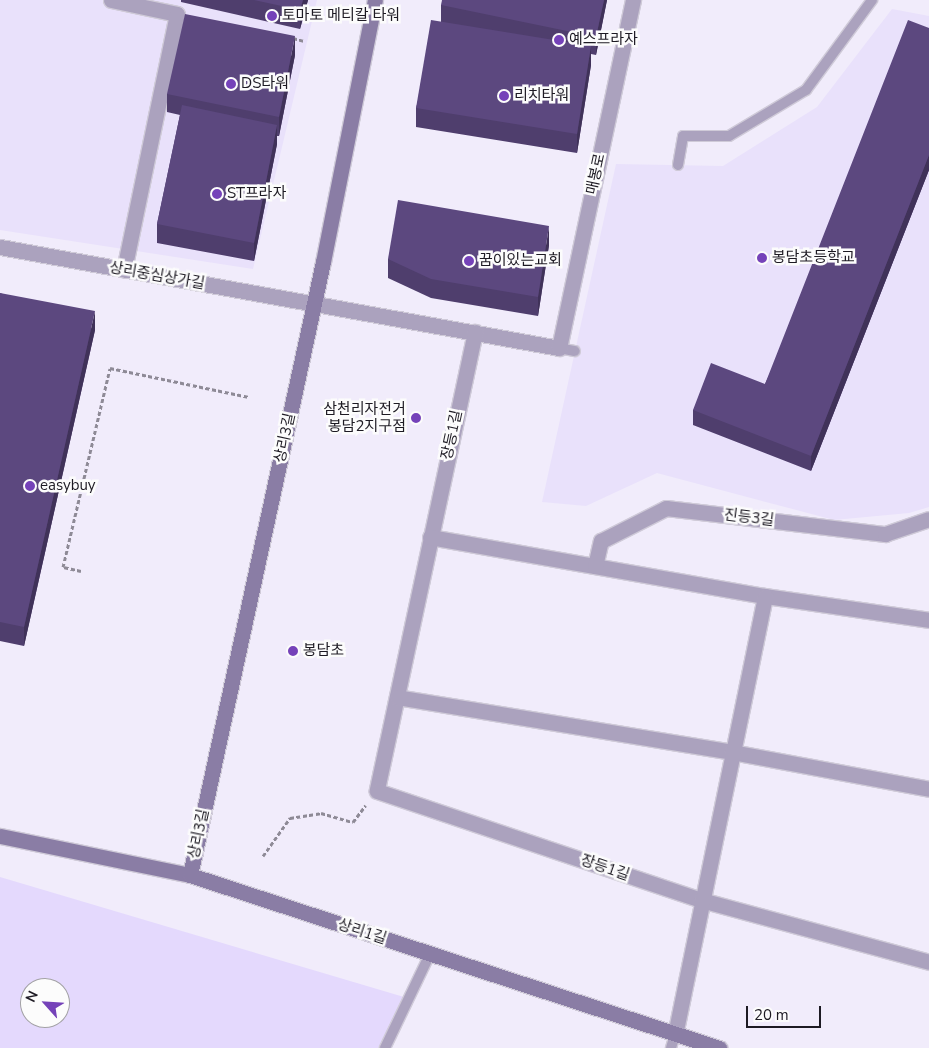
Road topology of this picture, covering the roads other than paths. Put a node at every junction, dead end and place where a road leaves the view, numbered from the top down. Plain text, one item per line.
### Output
1 (111, 0) edge
2 (376, 0) edge
3 (633, 0) edge
4 (872, 0) edge
5 (678, 165) dead end
6 (0, 247) edge
7 (124, 270) junction
8 (314, 304) junction
9 (475, 332) junction
10 (558, 348) junction
11 (575, 350) dead end
12 (929, 519) edge
13 (430, 537) junction
14 (595, 566) junction
15 (765, 596) junction
16 (929, 620) edge
17 (397, 697) junction
18 (732, 752) junction
19 (929, 789) edge
20 (0, 836) edge
21 (190, 875) junction
22 (701, 900) junction
23 (430, 954) junction
24 (929, 962) edge
25 (673, 1042) edge
26 (385, 1048) edge
27 (719, 1048) edge

1 - 7 street
2 - 8 street, 상리3길
3 - 10 street, 매봉로
4 - 5 lane
6 - 7 street, 상리중심상가길
7 - 8 street, 상리중심상가길
8 - 9 street, 상리중심상가길
8 - 21 street, 상리3길
9 - 10 street, 상리중심상가길
9 - 13 street, 장등1길
10 - 11 lane
12 - 14 street, 진등3길
13 - 14 street
13 - 17 street, 장등1길
14 - 15 street
15 - 16 street
15 - 18 street
17 - 18 street
17 - 22 street, 장등1길
18 - 19 street
18 - 22 street
20 - 21 street, 상리1길
21 - 23 street, 상리1길
22 - 24 street, 장등1길
22 - 25 street
23 - 25 street, 상리1길
23 - 26 lane
25 - 27 street, 상리1길

